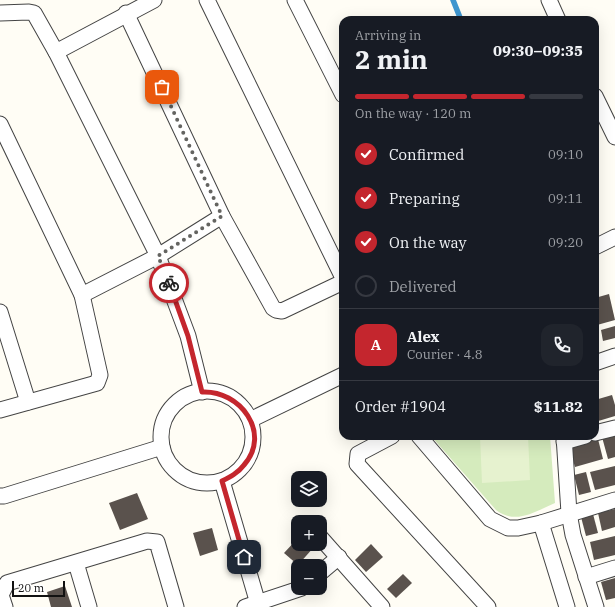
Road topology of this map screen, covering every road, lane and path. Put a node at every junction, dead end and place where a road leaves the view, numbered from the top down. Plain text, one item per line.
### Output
1 (154, 0) edge
2 (207, 0) edge
3 (295, 0) edge
4 (548, 0) edge
5 (0, 13) edge
6 (126, 13) junction
7 (556, 16) edge
8 (56, 52) junction
9 (339, 87) edge
10 (599, 104) edge
11 (0, 124) edge
12 (615, 137) edge
13 (222, 216) junction
14 (615, 237) edge
15 (599, 245) edge
16 (158, 256) junction
17 (339, 270) edge
18 (339, 284) edge
19 (82, 295) junction
20 (0, 312) edge
21 (615, 356) edge
22 (599, 362) edge
23 (339, 377) edge
24 (202, 392) junction
25 (28, 402) junction
26 (0, 410) edge
27 (250, 420) junction
28 (615, 428) edge
29 (599, 432) edge
30 (384, 440) edge
31 (421, 440) edge
32 (564, 440) edge
33 (162, 447) junction
34 (222, 481) junction
35 (1, 498) edge
36 (615, 500) edge
37 (569, 513) junction
38 (541, 523) junction
39 (327, 544) edge
40 (339, 557) junction
41 (76, 563) junction
42 (327, 567) edge
43 (615, 568) edge
44 (586, 577) junction
45 (291, 592) edge
46 (254, 606) edge
47 (4, 607) edge
48 (89, 607) edge
49 (176, 607) edge
50 (382, 607) edge
51 (488, 607) edge
52 (567, 607) edge
53 (596, 607) edge

1 - 6 street
2 - 17 street
3 - 9 street
4 - 7 street
5 - 8 street
6 - 8 street
6 - 13 street
8 - 16 street
10 - 12 street
11 - 19 street
13 - 16 street
13 - 18 street
14 - 15 street
16 - 19 street
16 - 24 street
19 - 25 street
20 - 25 street
21 - 22 street
23 - 27 street
24 - 27 street
24 - 33 street
25 - 26 street
27 - 34 street
28 - 29 street
30 - 51 street
31 - 38 street
32 - 37 street
33 - 34 street
33 - 35 street
34 - 46 street
36 - 37 street
37 - 38 street
37 - 44 street
38 - 52 street
39 - 40 street
40 - 42 street
40 - 50 street
41 - 47 street
41 - 48 street
41 - 49 street
43 - 44 street
44 - 53 street
45 - 46 street

